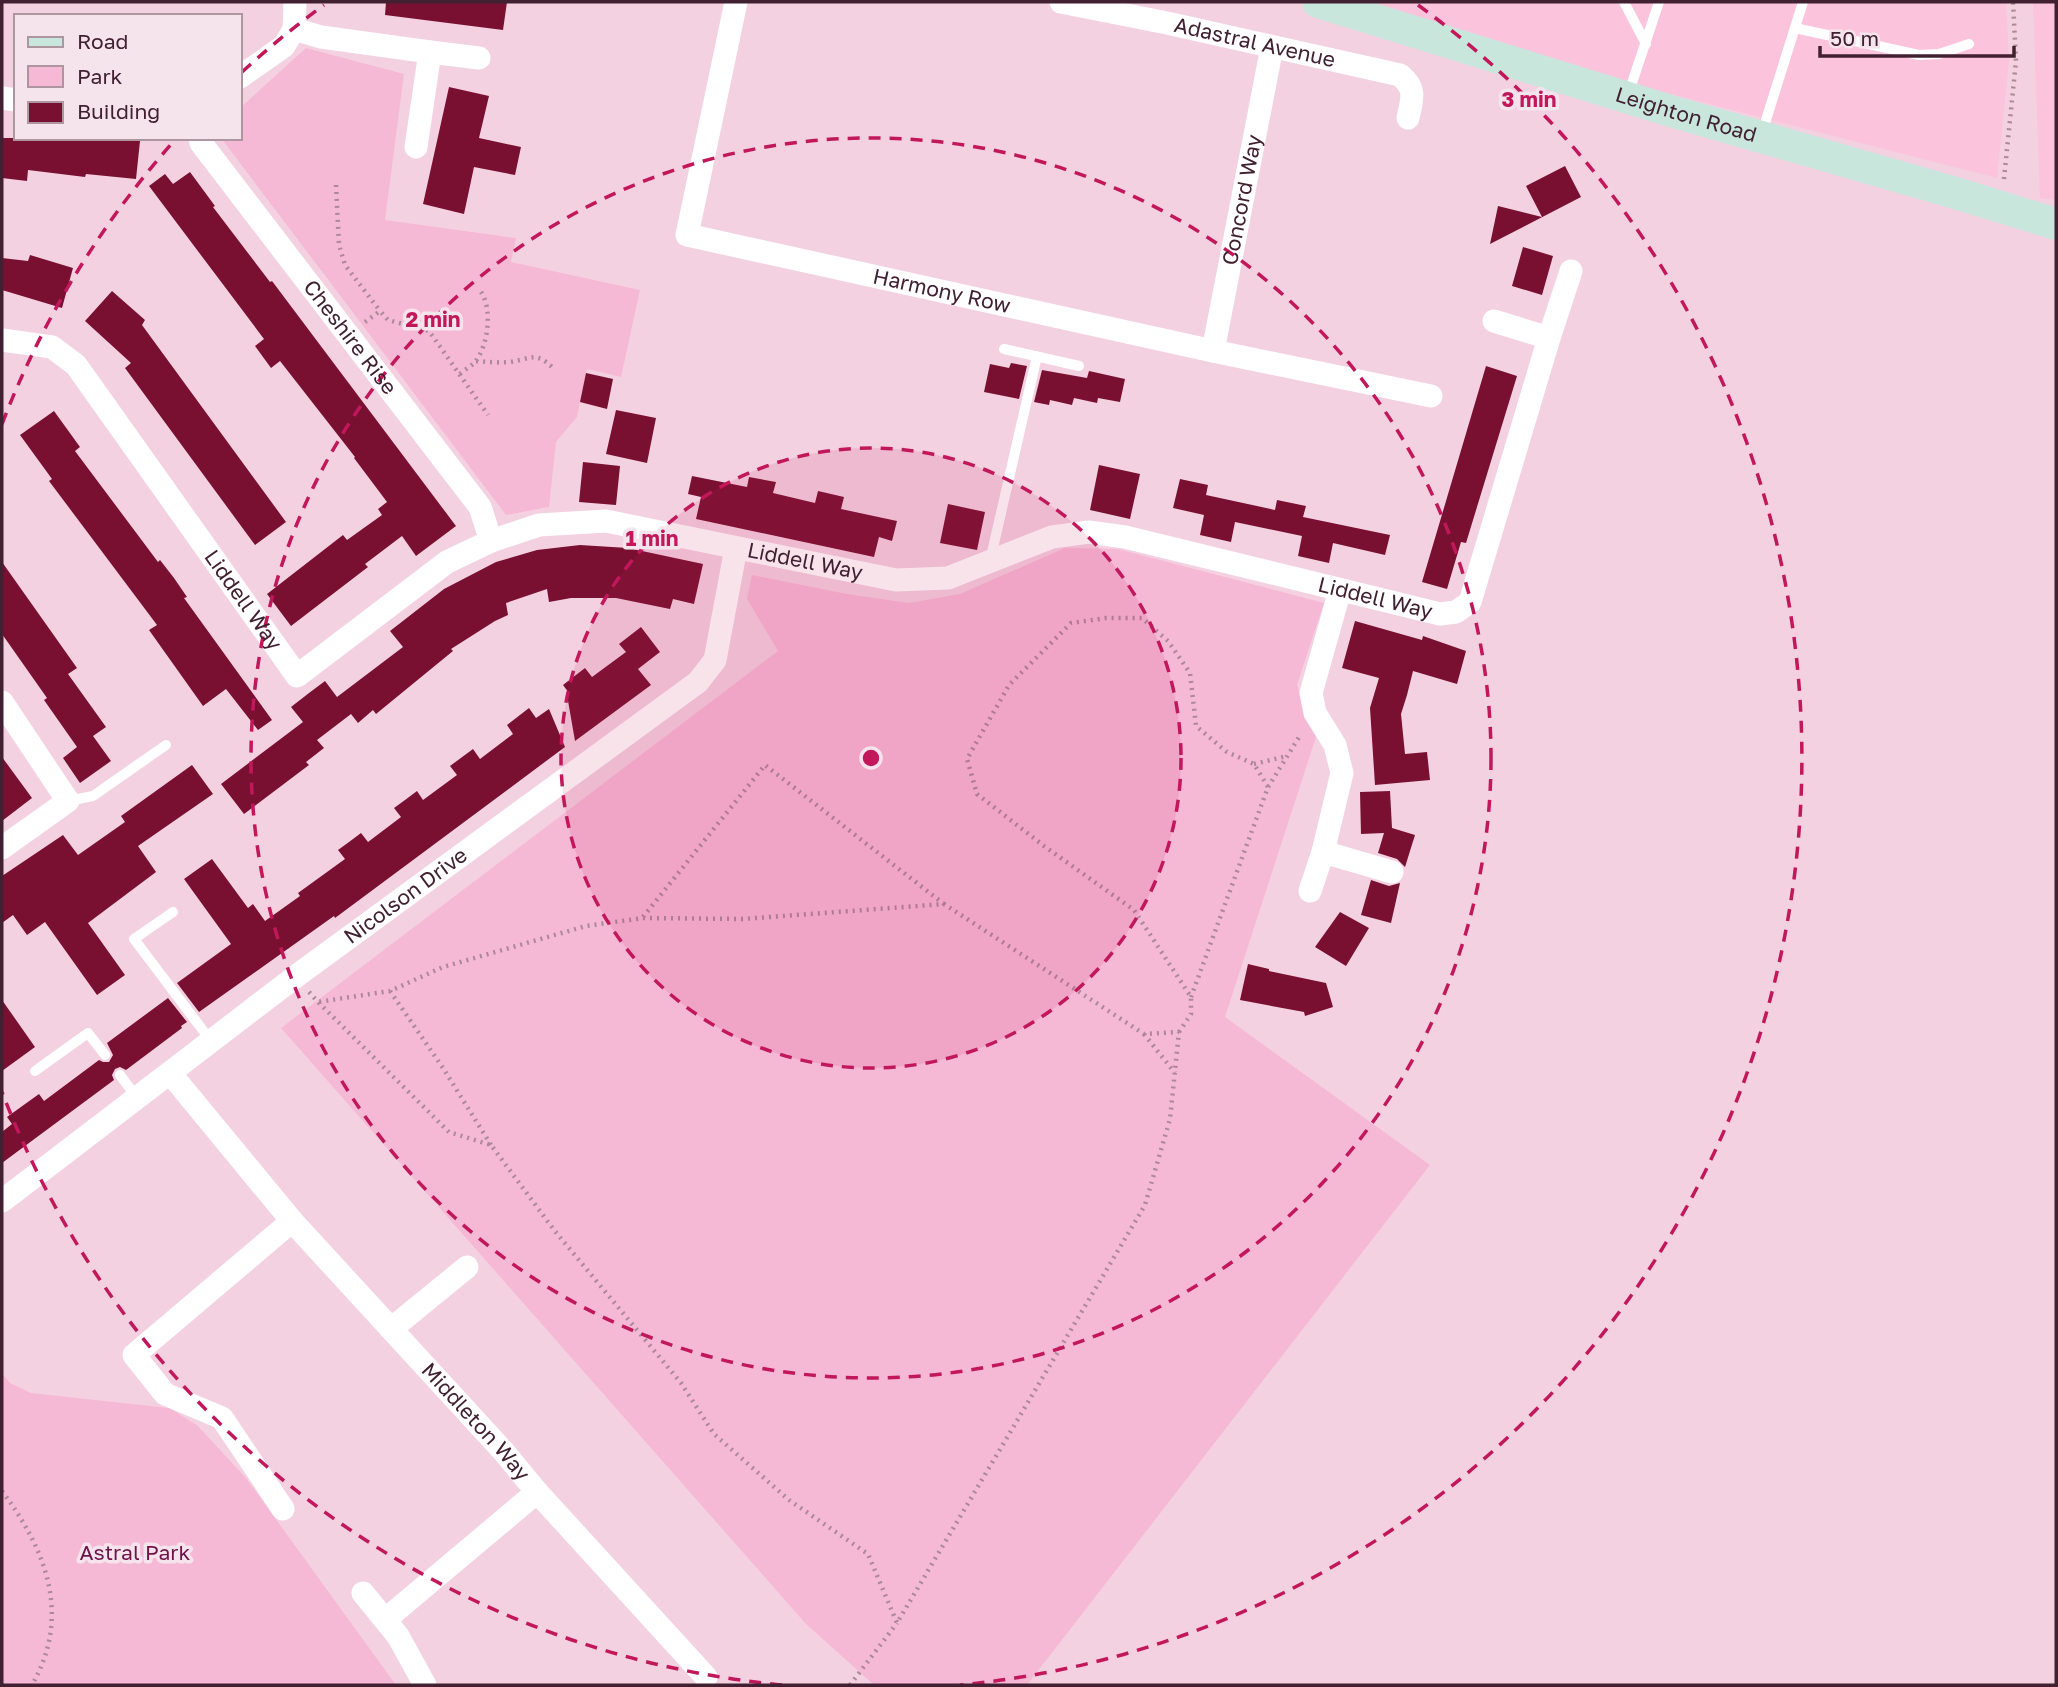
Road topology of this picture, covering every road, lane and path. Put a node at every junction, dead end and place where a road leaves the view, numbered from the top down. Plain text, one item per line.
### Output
1 (295, 2) edge
2 (736, 2) edge
3 (1061, 2) edge
4 (1318, 2) edge
5 (1624, 2) edge
6 (1660, 2) edge
7 (1804, 2) edge
8 (2013, 2) edge
9 (1355, 7) edge
10 (1170, 12) edge
11 (1795, 28) junction
12 (293, 29) junction
13 (1646, 44) junction
14 (1969, 44) dead end
15 (1272, 47) junction
16 (430, 52) junction
17 (479, 58) dead end
18 (242, 76) edge
19 (1628, 97) junction
20 (1408, 118) dead end
21 (1761, 136) junction
22 (200, 140) edge
23 (416, 147) dead end
24 (336, 185) dead end
25 (2003, 191) dead end
26 (2056, 224) edge
27 (1572, 271) dead end
28 (481, 292) dead end
29 (380, 311) junction
30 (1494, 321) dead end
31 (347, 334) junction
32 (1549, 338) junction
33 (2, 341) edge
34 (1004, 348) dead end
35 (1213, 351) junction
36 (1038, 356) junction
37 (476, 361) junction
38 (1079, 366) dead end
39 (552, 367) dead end
40 (460, 373) junction
41 (1431, 396) dead end
42 (488, 415) dead end
43 (491, 541) junction
44 (736, 548) junction
45 (989, 562) junction
46 (1340, 590) junction
47 (2, 702) edge
48 (1315, 713) junction
49 (166, 745) dead end
50 (1287, 756) junction
51 (1254, 764) junction
52 (1268, 787) junction
53 (68, 801) junction
54 (2, 848) edge
55 (1323, 852) junction
56 (1392, 872) dead end
57 (1310, 891) dead end
58 (944, 904) junction
59 (173, 912) dead end
60 (643, 918) junction
61 (390, 991) junction
62 (1191, 997) junction
63 (1180, 1032) junction
64 (1144, 1034) junction
65 (211, 1041) junction
66 (105, 1055) dead end
67 (35, 1071) dead end
68 (170, 1073) junction
69 (1175, 1073) junction
70 (120, 1075) dead end
71 (137, 1098) junction
72 (491, 1145) junction
73 (2, 1200) edge
74 (292, 1221) junction
75 (467, 1267) dead end
76 (391, 1329) junction
77 (2, 1491) edge
78 (537, 1492) junction
79 (283, 1509) dead end
80 (363, 1593) dead end
81 (386, 1619) junction
82 (897, 1623) junction
83 (706, 1677) dead end
84 (32, 1685) edge
85 (425, 1685) edge
86 (850, 1685) edge

1 - 12 street
2 - 35 street, Harmony Row
3 - 10 street, Adastral Avenue
4 - 9 street, Leighton Road
5 - 13 lane
6 - 13 lane
7 - 11 lane
8 - 25 path
9 - 19 street, Leighton Road
10 - 15 street, Adastral Avenue
11 - 14 lane
11 - 21 lane
12 - 16 street
12 - 18 street
13 - 19 lane
15 - 20 street, Adastral Avenue
15 - 35 street, Concord Way
16 - 17 street
16 - 23 street
19 - 21 street, Leighton Road
21 - 26 street, Leighton Road
22 - 31 street, Cheshire Rise
24 - 29 path
27 - 32 street
28 - 37 path
29 - 31 path
29 - 40 path
30 - 32 street
31 - 43 street, Cheshire Rise
32 - 46 street, Liddell Way
33 - 43 street, Liddell Way
34 - 36 lane
35 - 41 street, Harmony Row
36 - 38 lane
36 - 45 lane
37 - 39 path
37 - 40 path
40 - 42 path
43 - 44 street, Liddell Way
44 - 45 street, Liddell Way
44 - 65 street, Nicolson Drive
45 - 46 street, Liddell Way
46 - 48 street
47 - 53 street
48 - 50 path
48 - 55 street
49 - 53 lane
50 - 51 path
50 - 52 path
51 - 52 path
51 - 62 path
52 - 62 path
53 - 54 street
55 - 56 street
55 - 57 street
58 - 60 path
58 - 60 path
58 - 64 path
59 - 65 lane
60 - 61 path
61 - 72 path
61 - 72 path
62 - 63 path
63 - 64 path
63 - 69 path
64 - 69 path
65 - 68 street, Nicolson Drive
66 - 67 lane
68 - 71 street, Nicolson Drive
68 - 74 street, Middleton Way
69 - 82 path
70 - 71 lane
71 - 73 street, Nicolson Drive
72 - 82 path
74 - 76 street, Middleton Way
74 - 79 street
75 - 76 street
76 - 78 street, Middleton Way
77 - 84 path
78 - 81 street, Middleton Way
78 - 83 street
80 - 81 street
81 - 85 street
82 - 86 path

